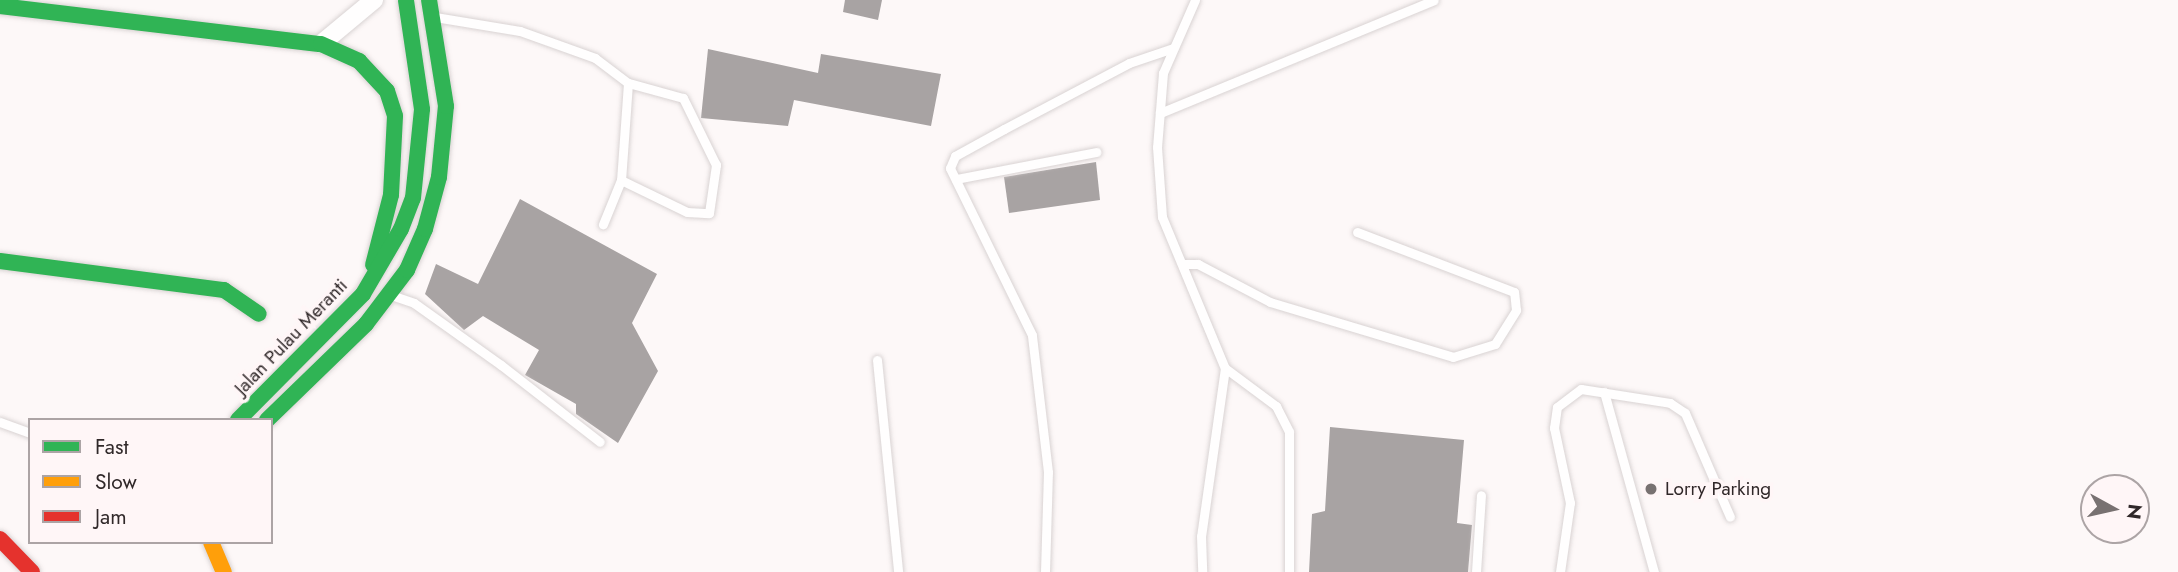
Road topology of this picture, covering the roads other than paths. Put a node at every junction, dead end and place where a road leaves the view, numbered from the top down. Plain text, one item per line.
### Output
1 (374, 0) edge
2 (405, 0) edge
3 (429, 0) edge
4 (1195, 0) edge
5 (1434, 0) edge
6 (0, 6) edge
7 (433, 17) junction
8 (321, 44) junction
9 (1173, 48) junction
10 (628, 83) junction
11 (1160, 113) junction
12 (1096, 152) dead end
13 (956, 179) junction
14 (621, 180) junction
15 (603, 224) dead end
16 (1357, 232) dead end
17 (0, 261) edge
18 (1182, 264) junction
19 (363, 294) junction
20 (390, 295) junction
21 (259, 314) dead end
22 (877, 360) dead end
23 (1225, 369) junction
24 (1604, 392) junction
25 (240, 418) edge
26 (269, 418) edge
27 (0, 422) edge
28 (28, 432) edge
29 (600, 442) dead end
30 (1481, 495) dead end
31 (1730, 517) dead end
32 (0, 539) edge
33 (192, 544) edge
34 (212, 544) edge
35 (32, 572) edge
36 (203, 572) edge
37 (224, 572) edge
38 (898, 572) edge
39 (1045, 572) edge
40 (1202, 572) edge
41 (1289, 572) edge
42 (1476, 572) edge
43 (1560, 572) edge
44 (1654, 572) edge

1 - 8 street
2 - 19 main road, Jalan Pulau Meranti
3 - 7 main road, Jalan Pulau Meranti
4 - 9 lane
5 - 11 lane
6 - 8 main road
7 - 10 lane
7 - 20 main road, Jalan Pulau Meranti
8 - 19 main road
9 - 11 lane
9 - 13 lane
10 - 14 lane
10 - 14 lane
11 - 18 lane
12 - 13 lane
13 - 39 lane
14 - 15 lane
16 - 18 lane
17 - 21 main road
18 - 23 lane
19 - 25 main road, Jalan Pulau Meranti
20 - 26 main road, Jalan Pulau Meranti
20 - 29 lane
22 - 38 lane
23 - 40 lane
23 - 41 lane
24 - 31 lane
24 - 43 lane
24 - 44 lane
27 - 28 lane
30 - 42 lane
32 - 35 main road
33 - 36 main road
34 - 37 main road

